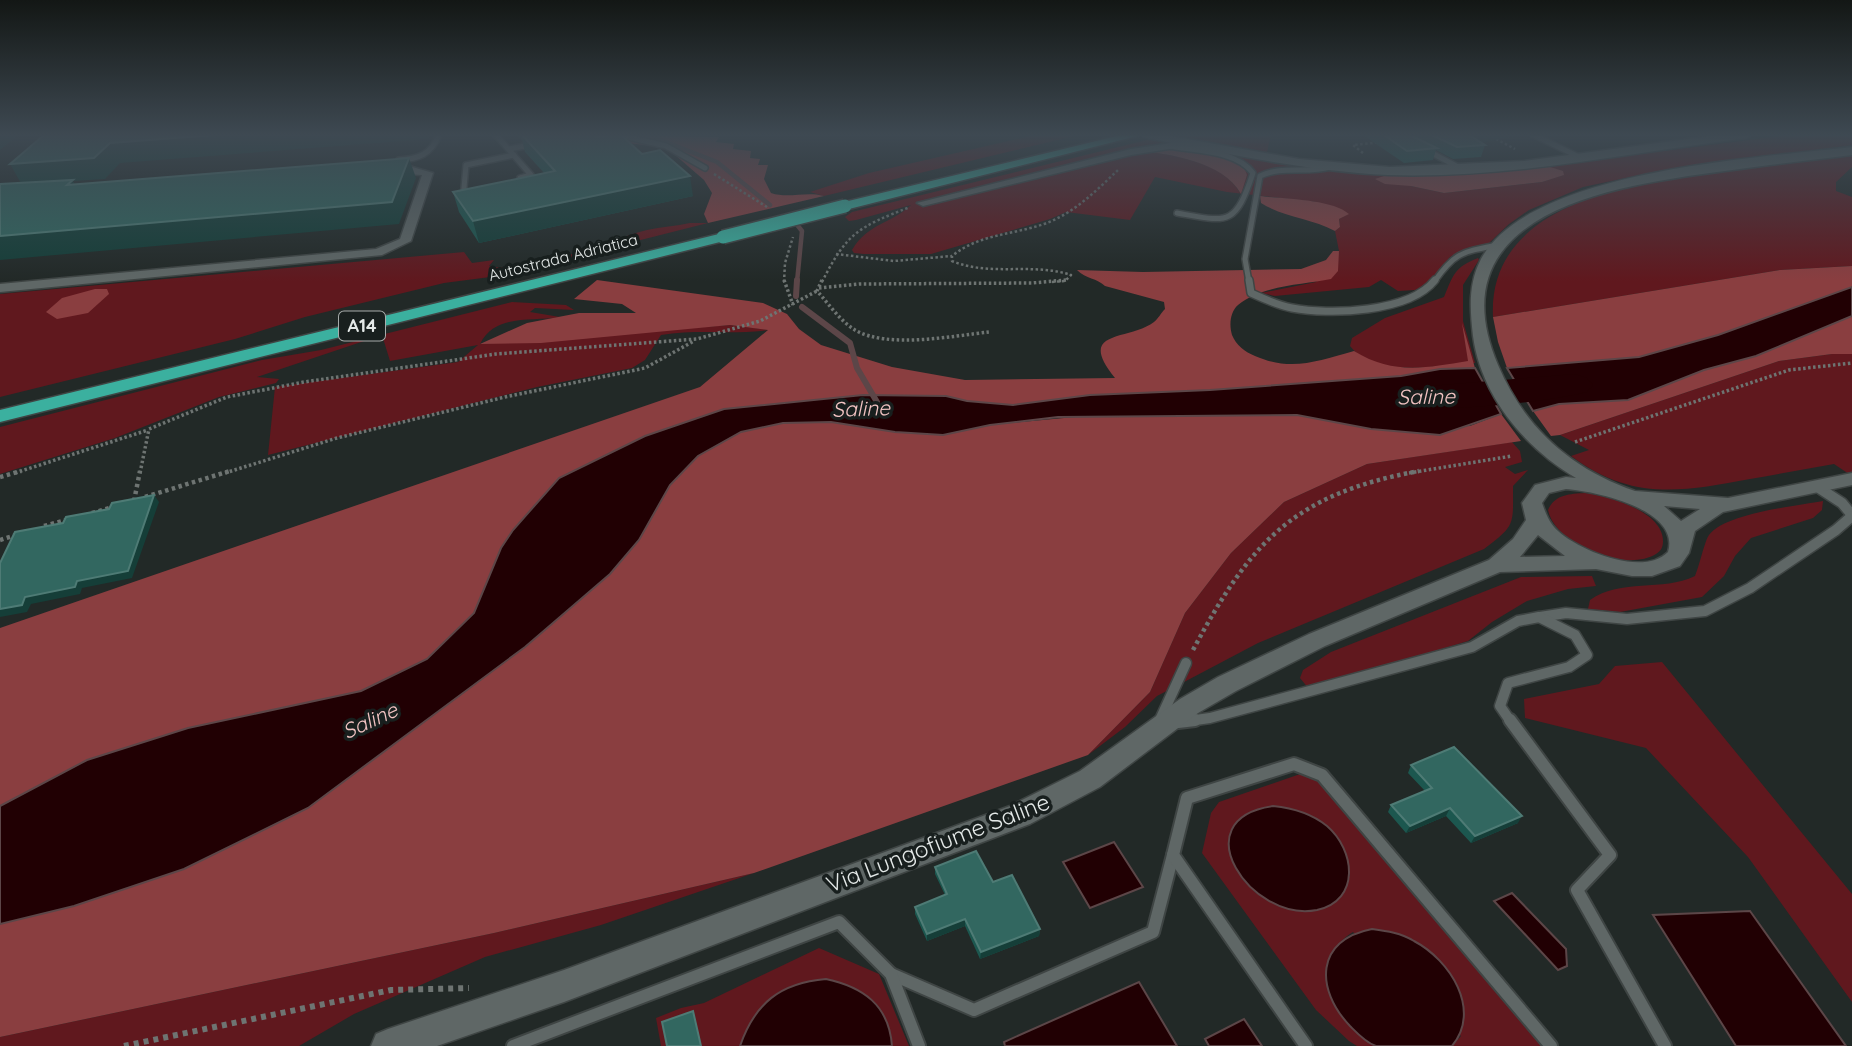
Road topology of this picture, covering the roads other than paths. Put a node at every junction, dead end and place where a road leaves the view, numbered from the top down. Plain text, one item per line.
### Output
1 (424, 184) edge
2 (463, 184) edge
3 (525, 184) edge
4 (914, 184) edge
5 (923, 184) edge
6 (1003, 184) edge
7 (1249, 184) edge
8 (1259, 184) edge
9 (1617, 184) edge
10 (516, 191) edge
11 (467, 201) edge
12 (840, 203) junction
13 (923, 203) road end
14 (1177, 213) dead end
15 (719, 233) junction
16 (1498, 245) junction
17 (0, 288) edge
18 (0, 404) edge
19 (0, 416) edge
20 (1544, 451) junction
21 (1852, 479) edge
22 (1816, 486) junction
23 (1542, 489) junction
24 (1619, 492) junction
25 (1738, 501) junction
26 (1852, 516) edge
27 (1536, 521) junction
28 (1680, 540) junction
29 (1497, 565) junction
30 (1610, 565) junction
31 (1539, 617) junction
32 (1186, 663) road end
33 (1160, 728) junction
34 (1174, 855) junction
35 (891, 974) junction
36 (388, 1046) edge
37 (513, 1046) edge
38 (919, 1046) edge
39 (1306, 1046) edge
40 (1551, 1046) edge
41 (1665, 1046) edge

1 - 17 street
2 - 11 lane
3 - 10 lane
4 - 12 highway, Autostrada Adriatica / A14
5 - 12 highway, Autostrada Adriatica / A14
6 - 13 street
7 - 14 lane
8 - 16 lane
9 - 16 street
12 - 15 highway, Autostrada Adriatica / A14, bridge
15 - 18 highway, Autostrada Adriatica / A14
15 - 19 highway, Autostrada Adriatica / A14
16 - 20 street
20 - 23 street
20 - 24 street
21 - 22 street
22 - 25 street
22 - 26 lane
23 - 24 street
23 - 27 street
24 - 25 street
24 - 28 street
25 - 28 street
26 - 31 lane
27 - 29 street, Via Lungofiume Saline
27 - 30 street
28 - 30 street
29 - 30 street, Via Lungofiume Saline
29 - 33 street, Via Lungofiume Saline
31 - 33 lane
31 - 41 lane
32 - 33 lane
33 - 36 street, Via Lungofiume Saline
34 - 35 lane
34 - 39 lane
34 - 40 lane
35 - 37 lane
35 - 38 lane

